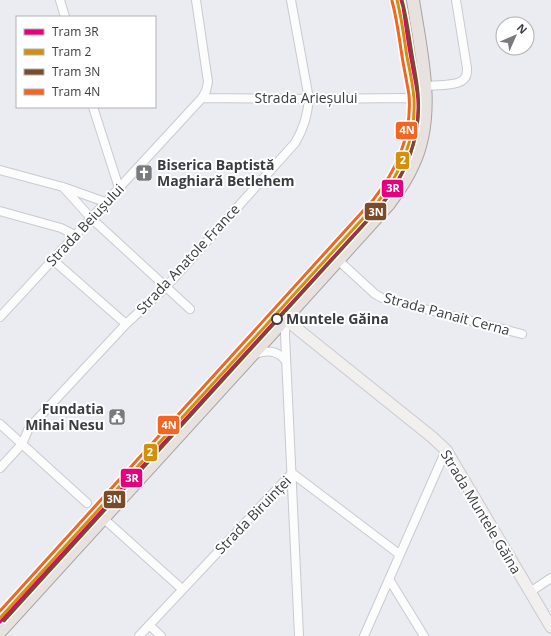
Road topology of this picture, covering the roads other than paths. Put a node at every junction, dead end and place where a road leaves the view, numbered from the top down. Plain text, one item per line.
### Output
1 (60, 0) edge
2 (196, 0) edge
3 (291, 0) edge
4 (413, 0) edge
5 (456, 0) edge
6 (65, 16) edge
7 (426, 86) junction
8 (202, 98) junction
9 (309, 99) junction
10 (410, 99) dead end
11 (93, 108) edge
12 (0, 170) edge
13 (63, 187) junction
14 (119, 188) junction
15 (105, 202) junction
16 (0, 212) edge
17 (91, 218) junction
18 (75, 236) junction
19 (53, 260) junction
20 (338, 260) junction
21 (166, 287) junction
22 (190, 309) dead end
23 (0, 317) edge
24 (285, 319) junction
25 (126, 324) junction
26 (522, 334) dead end
27 (252, 355) junction
28 (286, 361) junction
29 (0, 424) edge
30 (22, 444) junction
31 (446, 450) junction
32 (0, 468) edge
33 (292, 473) junction
34 (87, 503) dead end
35 (103, 518) junction
36 (399, 554) junction
37 (551, 578) edge
38 (389, 579) junction
39 (182, 589) junction
40 (530, 592) junction
41 (149, 625) junction
42 (551, 627) edge
43 (0, 632) edge
44 (139, 636) edge
45 (161, 636) edge
46 (299, 636) edge
47 (364, 636) edge
48 (424, 636) edge

1 - 6 street
2 - 8 street
3 - 9 street, Strada Anatole France
4 - 7 main road
5 - 7 street
7 - 20 main road
8 - 9 street, Strada Arieșului
8 - 14 street, Strada Beiușului
9 - 10 street, Strada Arieșului
9 - 21 street, Strada Anatole France
11 - 14 street
12 - 13 street
13 - 15 street
13 - 17 street
14 - 15 street, Strada Beiușului
15 - 17 street, Strada Beiușului
16 - 18 street
17 - 18 street, Strada Beiușului
17 - 21 street
18 - 19 street, Strada Beiușului
19 - 23 street, Strada Beiușului
19 - 25 street
20 - 24 main road
20 - 26 street, Strada Panait Cerna
21 - 22 street
21 - 25 street, Strada Anatole France
24 - 27 main road
24 - 28 street
24 - 31 street, Strada Muntele Găina
25 - 30 street, Strada Anatole France
27 - 28 street
27 - 35 main road
28 - 33 street
29 - 30 street
30 - 32 street, Strada Anatole France
30 - 34 street
31 - 36 street
31 - 40 street, Strada Muntele Găina
33 - 36 street, Strada Biruinței
33 - 39 street, Strada Biruinței
33 - 46 street
35 - 39 street
35 - 43 main road
36 - 38 street
37 - 40 street
38 - 47 street
38 - 48 street
39 - 41 street, Strada Biruinței
40 - 42 street, Strada Muntele Găina
41 - 44 street, Strada Biruinței
41 - 45 street

